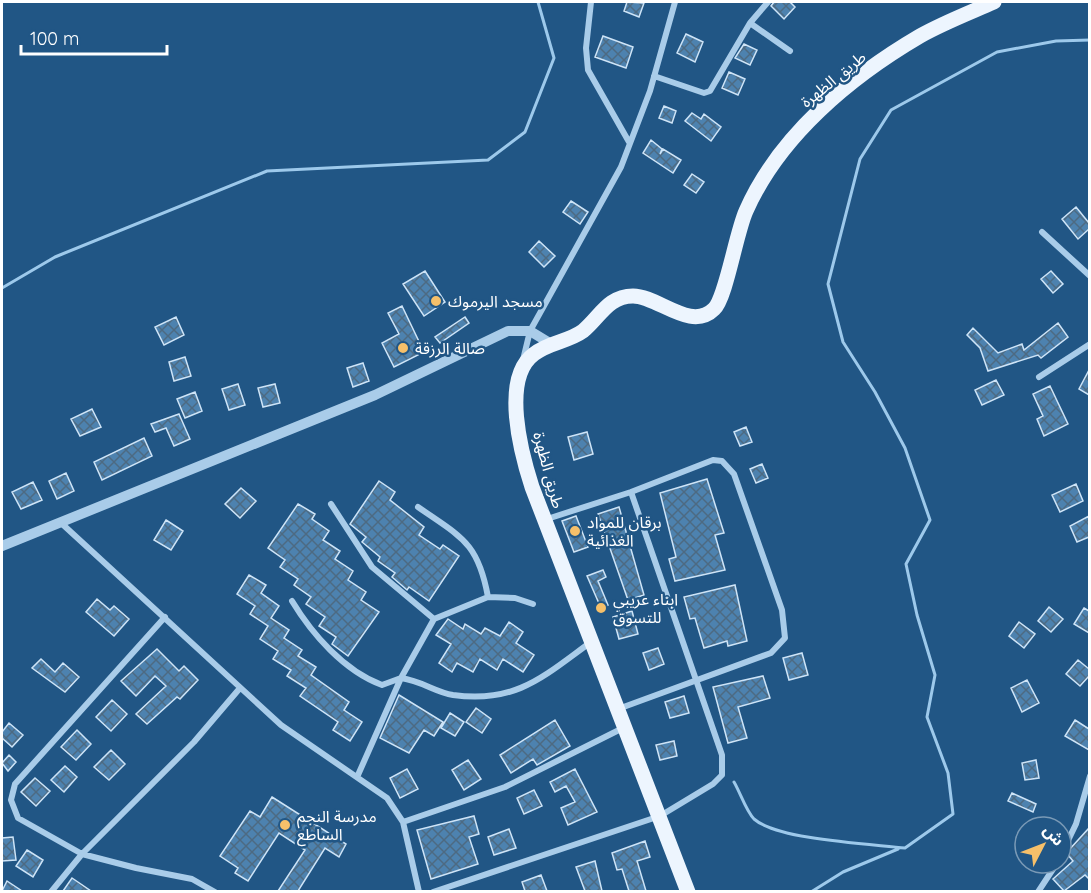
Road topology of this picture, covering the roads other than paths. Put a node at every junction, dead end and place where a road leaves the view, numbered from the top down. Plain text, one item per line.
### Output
1 (591, 2) edge
2 (675, 2) edge
3 (768, 2) edge
4 (994, 2) edge
5 (750, 23) junction
6 (790, 51) dead end
7 (654, 76) junction
8 (629, 142) junction
9 (1042, 232) dead end
10 (1089, 276) edge
11 (530, 331) junction
12 (1089, 344) edge
13 (553, 345) junction
14 (522, 366) junction
15 (1039, 377) dead end
16 (631, 492) junction
17 (331, 504) dead end
18 (418, 507) dead end
19 (544, 520) junction
20 (60, 522) junction
21 (2, 546) edge
22 (488, 597) junction
23 (292, 601) dead end
24 (533, 604) dead end
25 (165, 617) junction
26 (434, 619) junction
27 (592, 642) junction
28 (400, 678) junction
29 (697, 678) junction
30 (240, 688) junction
31 (618, 709) junction
32 (624, 727) junction
33 (358, 775) junction
34 (1089, 776) edge
35 (660, 816) junction
36 (403, 822) junction
37 (1073, 830) edge
38 (82, 854) junction
39 (1049, 875) edge
40 (51, 891) edge
41 (215, 891) edge
42 (419, 891) edge
43 (433, 891) edge
44 (688, 891) edge
45 (1038, 891) edge

1 - 8 street
2 - 7 street
3 - 5 street
4 - 13 main road, طريق الظهرة
5 - 6 street
5 - 7 street
7 - 8 street
8 - 11 street
9 - 10 street
11 - 13 street
11 - 14 street
11 - 20 street
12 - 15 street
13 - 14 main road, طريق الظهرة
14 - 19 main road, طريق الظهرة
16 - 19 street
16 - 29 street
16 - 29 street
17 - 26 street
18 - 22 street
19 - 27 main road, طريق الظهرة
20 - 21 street
20 - 25 street
22 - 24 street
22 - 26 street
23 - 28 street
25 - 30 street
25 - 38 street
26 - 28 street
27 - 28 street
27 - 31 main road, طريق الظهرة
28 - 33 street
29 - 31 street
29 - 35 street
30 - 33 street
30 - 38 street
31 - 32 main road, طريق الظهرة
32 - 35 main road, طريق الظهرة
32 - 36 street
33 - 36 street
34 - 37 street
35 - 43 street
35 - 44 main road, طريق الظهرة
36 - 42 street
38 - 40 street
38 - 41 street
39 - 45 street

